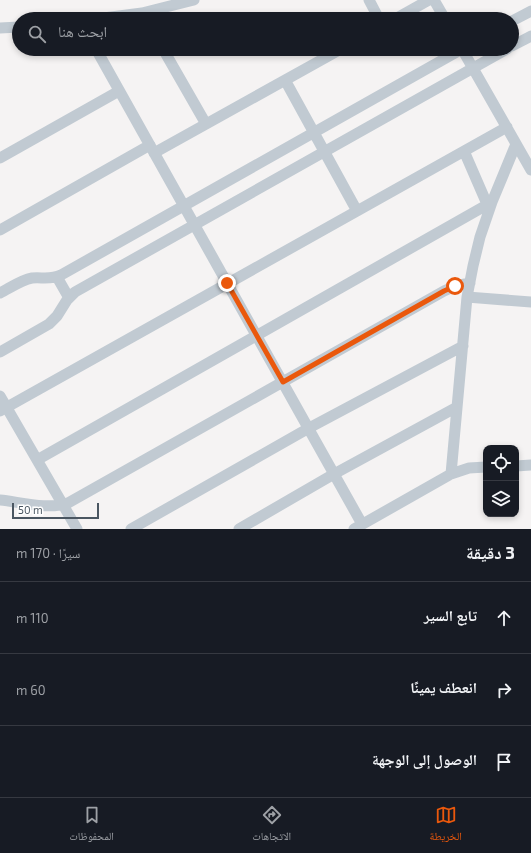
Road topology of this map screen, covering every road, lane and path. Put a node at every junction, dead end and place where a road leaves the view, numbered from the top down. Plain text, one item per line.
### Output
1 (194, 0) edge
2 (369, 0) edge
3 (429, 0) edge
4 (434, 0) edge
5 (531, 11) edge
6 (156, 12) edge
7 (375, 12) edge
8 (407, 12) edge
9 (441, 12) edge
10 (519, 17) edge
11 (12, 27) edge
12 (0, 28) edge
13 (531, 36) edge
14 (519, 42) edge
15 (100, 56) edge
16 (166, 56) edge
17 (328, 56) edge
18 (450, 56) edge
19 (466, 56) edge
20 (495, 56) edge
21 (473, 68) junction
22 (285, 80) junction
23 (119, 90) junction
24 (206, 124) junction
25 (506, 127) junction
26 (314, 132) junction
27 (516, 144) junction
28 (152, 149) junction
29 (464, 150) junction
30 (325, 152) junction
31 (0, 158) edge
32 (531, 170) edge
33 (489, 203) junction
34 (184, 205) junction
35 (357, 210) junction
36 (195, 226) junction
37 (0, 230) edge
38 (57, 277) junction
39 (227, 283) junction
40 (470, 283) junction
41 (0, 294) edge
42 (467, 297) junction
43 (69, 298) junction
44 (531, 302) edge
45 (257, 335) junction
46 (463, 346) junction
47 (0, 352) edge
48 (283, 382) junction
49 (0, 396) edge
50 (457, 407) junction
51 (3, 409) edge
52 (309, 428) junction
53 (37, 460) junction
54 (531, 465) edge
55 (519, 466) edge
56 (483, 467) edge
57 (334, 474) junction
58 (451, 474) junction
59 (0, 500) edge
60 (63, 505) junction
61 (358, 527) edge
62 (77, 529) edge
63 (132, 529) edge
64 (239, 529) edge

1 - 6 street
2 - 7 street
3 - 8 street
4 - 9 street
5 - 10 street
11 - 12 street
13 - 14 street
15 - 23 street
16 - 24 street
17 - 22 street
18 - 26 street
19 - 21 street
20 - 21 street
21 - 25 street
21 - 30 street
22 - 24 street
22 - 26 street
23 - 28 street
23 - 31 street
24 - 28 street
25 - 27 street
25 - 29 street
26 - 30 street
26 - 34 street
27 - 32 street
27 - 33 street
28 - 34 street
28 - 37 street
29 - 33 street
29 - 35 street
30 - 35 street
30 - 36 street
33 - 40 street
33 - 45 street
34 - 36 street
34 - 38 street
35 - 39 street
36 - 39 street
36 - 43 street
38 - 41 street
38 - 43 street
39 - 45 street
39 - 51 street
40 - 42 street
40 - 48 street
42 - 44 street
42 - 46 street
43 - 47 street
45 - 48 street
45 - 53 street
46 - 50 street
46 - 52 street
48 - 52 street
48 - 60 street
49 - 51 street
50 - 57 street
50 - 58 street
51 - 53 street
52 - 57 street
52 - 63 street
53 - 60 street
54 - 55 street
56 - 58 street
57 - 61 street
57 - 64 street
58 - 61 street
59 - 60 street
60 - 62 street

